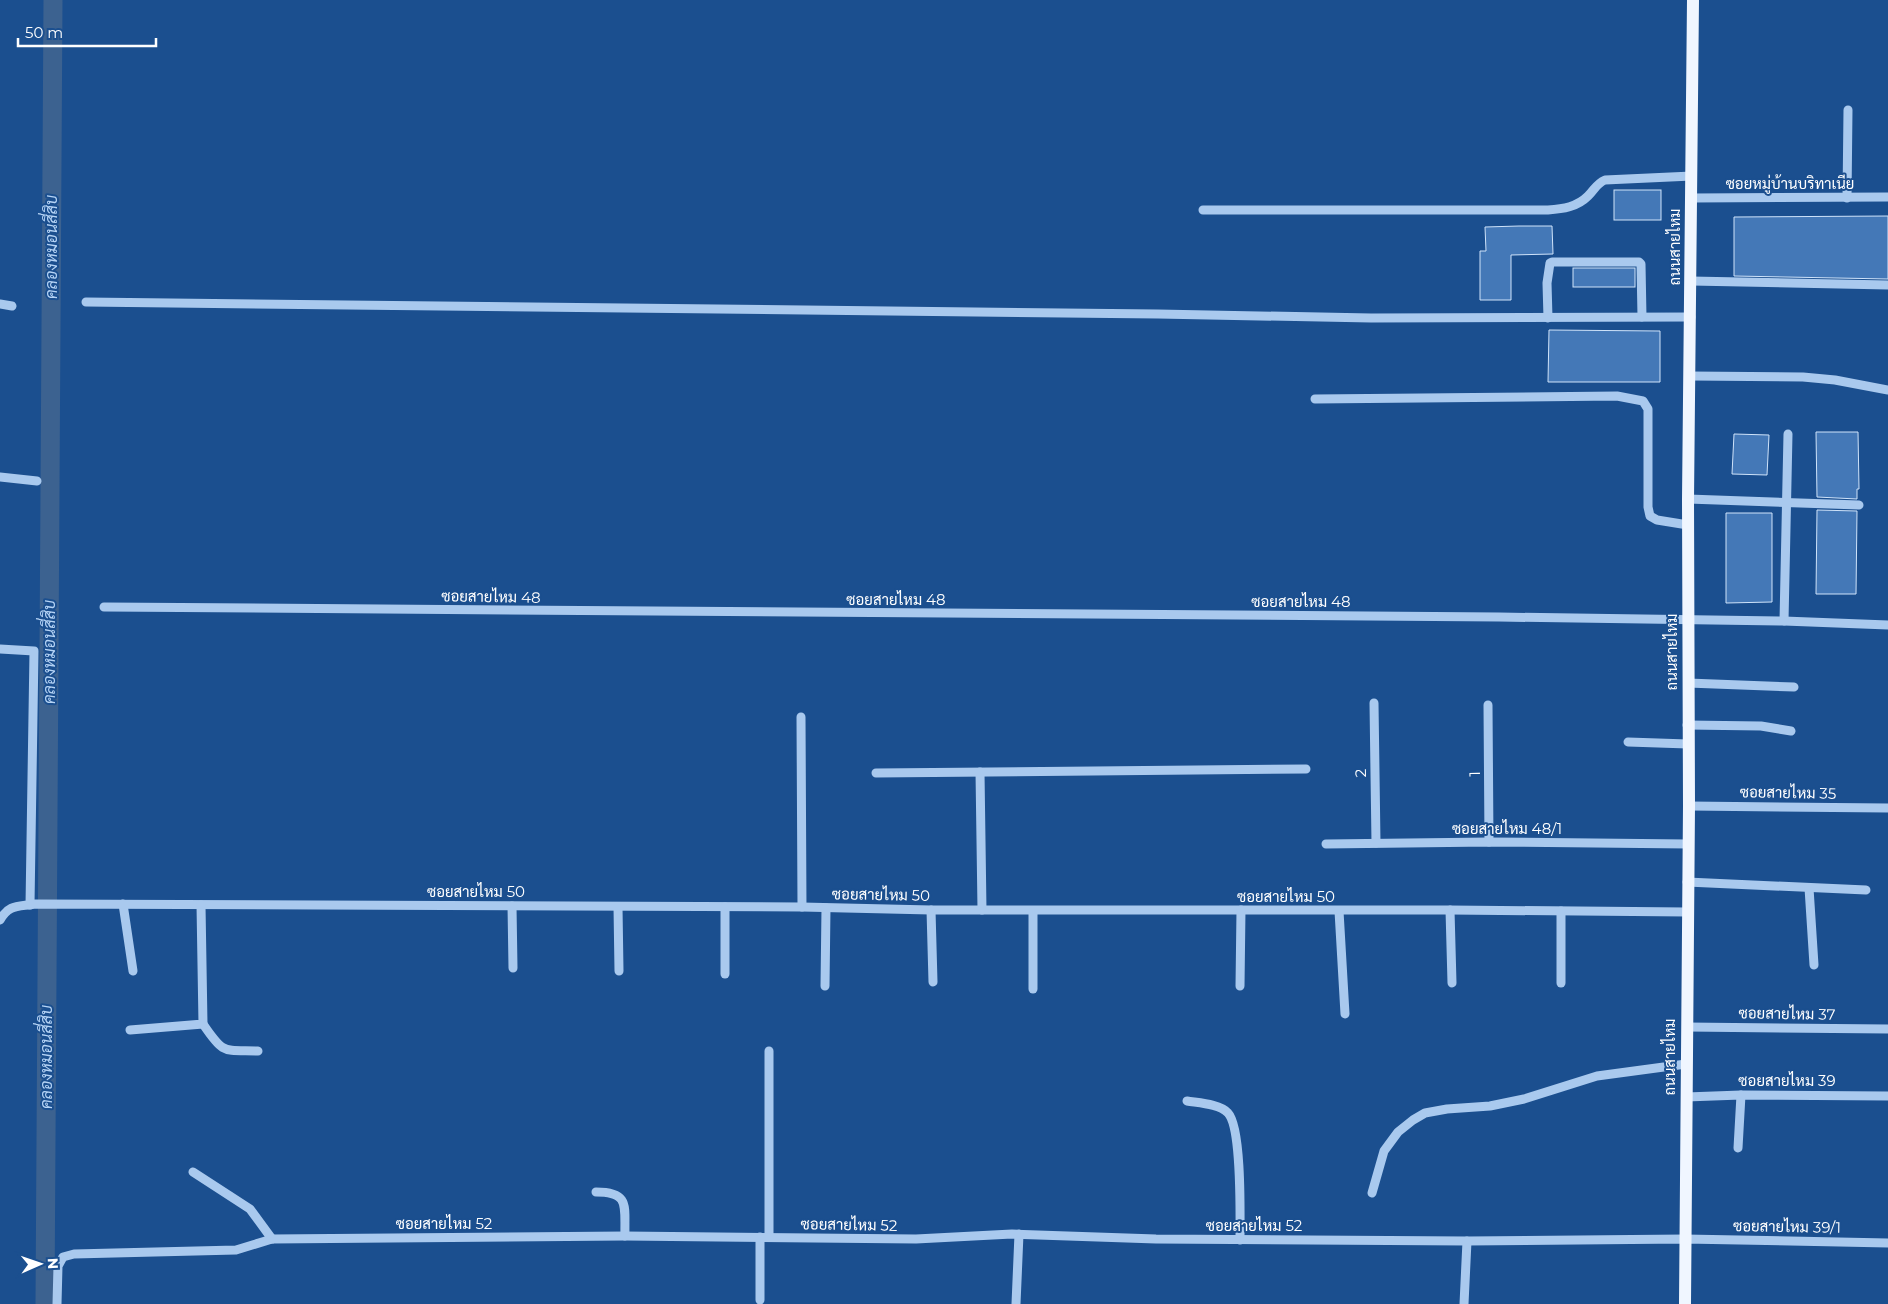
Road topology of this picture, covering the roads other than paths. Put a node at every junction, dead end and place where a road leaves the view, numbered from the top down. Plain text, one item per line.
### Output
1 (1693, 0) edge
2 (1848, 110) dead end
3 (1692, 176) junction
4 (1888, 197) edge
5 (1692, 198) junction
6 (1847, 198) junction
7 (1203, 210) dead end
8 (1691, 281) junction
9 (1888, 285) edge
10 (86, 302) dead end
11 (0, 304) edge
12 (12, 306) dead end
13 (1691, 317) junction
14 (1548, 318) junction
15 (1642, 318) junction
16 (1690, 376) junction
17 (1888, 390) edge
18 (1315, 400) dead end
19 (1788, 434) dead end
20 (0, 477) edge
21 (37, 481) dead end
22 (1688, 499) junction
23 (1787, 501) junction
24 (1859, 505) dead end
25 (1688, 525) junction
26 (104, 607) dead end
27 (1688, 620) junction
28 (1784, 621) junction
29 (1888, 625) edge
30 (0, 649) edge
31 (1688, 683) junction
32 (1794, 687) dead end
33 (1374, 703) dead end
34 (1488, 705) dead end
35 (801, 717) dead end
36 (1687, 725) junction
37 (1791, 731) dead end
38 (1628, 742) dead end
39 (1688, 744) junction
40 (1306, 769) dead end
41 (980, 772) junction
42 (876, 773) dead end
43 (1688, 806) junction
44 (1888, 808) edge
45 (1489, 842) junction
46 (1376, 843) junction
47 (1326, 844) dead end
48 (1688, 844) junction
49 (1687, 882) junction
50 (1809, 888) junction
51 (1866, 890) dead end
52 (32, 904) junction
53 (123, 904) junction
54 (201, 905) junction
55 (512, 906) junction
56 (618, 907) junction
57 (725, 907) junction
58 (802, 907) junction
59 (826, 908) junction
60 (931, 910) junction
61 (982, 910) junction
62 (1033, 910) junction
63 (1241, 910) junction
64 (1450, 910) junction
65 (1339, 911) junction
66 (1561, 911) junction
67 (1687, 912) junction
68 (0, 920) edge
69 (1814, 964) dead end
70 (514, 968) dead end
71 (134, 971) dead end
72 (619, 971) dead end
73 (725, 974) dead end
74 (933, 982) dead end
75 (1452, 983) dead end
76 (1561, 983) dead end
77 (825, 986) dead end
78 (1240, 986) dead end
79 (1033, 989) dead end
80 (1344, 1014) dead end
81 (203, 1024) junction
82 (1686, 1026) junction
83 (1888, 1029) edge
84 (130, 1030) dead end
85 (258, 1051) dead end
86 (769, 1051) dead end
87 (1686, 1064) junction
88 (1741, 1095) junction
89 (1686, 1096) junction
90 (1888, 1096) edge
91 (1187, 1101) dead end
92 (1738, 1148) dead end
93 (193, 1172) dead end
94 (596, 1192) dead end
95 (1372, 1193) dead end
96 (1020, 1234) junction
97 (625, 1236) junction
98 (764, 1237) junction
99 (272, 1239) junction
100 (1685, 1239) junction
101 (1240, 1240) junction
102 (1468, 1240) junction
103 (1888, 1243) edge
104 (760, 1300) dead end
105 (57, 1304) edge
106 (1016, 1304) edge
107 (1464, 1304) edge
108 (1685, 1304) edge

1 - 3 main road, ถนนสายไหม
2 - 6 street
3 - 5 main road, ถนนสายไหม
3 - 7 street
4 - 6 street, ซอยหมู่บ้านบริทาเนีย
5 - 6 street, ซอยหมู่บ้านบริทาเนีย
5 - 8 main road, ถนนสายไหม
8 - 9 street
8 - 13 main road, ถนนสายไหม
10 - 14 street
11 - 12 street
13 - 15 street
13 - 16 main road, ถนนสายไหม
14 - 15 street
14 - 15 street
16 - 17 street
16 - 22 main road, ถนนสายไหม
18 - 25 street
19 - 23 street
20 - 21 street
22 - 23 street
22 - 25 main road, ถนนสายไหม
23 - 24 street
23 - 28 street
25 - 27 main road, ถนนสายไหม
26 - 27 street, ซอยสายไหม 48
27 - 28 street, ซอยสายไหม 48
27 - 31 main road, ถนนสายไหม
28 - 29 street, ซอยสายไหม 48
30 - 52 street
31 - 32 street
31 - 36 main road, ถนนสายไหม
33 - 46 street, 2
34 - 45 street, 1
35 - 58 street
36 - 37 street
36 - 39 main road, ถนนสายไหม
38 - 39 street
39 - 43 main road, ถนนสายไหม
40 - 41 street
41 - 42 street
41 - 61 street
43 - 44 street, ซอยสายไหม 35
43 - 48 main road, ถนนสายไหม
45 - 46 street, ซอยสายไหม 48/1
45 - 48 street, ซอยสายไหม 48/1
46 - 47 street, ซอยสายไหม 48/1
48 - 49 main road, ถนนสายไหม
49 - 50 street
49 - 67 main road, ถนนสายไหม
50 - 51 street
50 - 69 street
52 - 53 street, ซอยสายไหม 50
52 - 68 street, ซอยสายไหม 50
53 - 54 street, ซอยสายไหม 50
53 - 71 street
54 - 55 street, ซอยสายไหม 50
54 - 81 street
55 - 56 street, ซอยสายไหม 50
55 - 70 street
56 - 57 street, ซอยสายไหม 50
56 - 72 street
57 - 58 street, ซอยสายไหม 50
57 - 73 street
58 - 59 street, ซอยสายไหม 50
59 - 60 street, ซอยสายไหม 50
59 - 77 street
60 - 61 street, ซอยสายไหม 50
60 - 74 street
61 - 62 street, ซอยสายไหม 50
62 - 63 street, ซอยสายไหม 50
62 - 79 street
63 - 65 street, ซอยสายไหม 50
63 - 78 street
64 - 65 street, ซอยสายไหม 50
64 - 66 street, ซอยสายไหม 50
64 - 75 street
65 - 80 street
66 - 67 street, ซอยสายไหม 50
66 - 76 street
67 - 82 main road, ถนนสายไหม
81 - 84 street
81 - 85 street
82 - 83 street, ซอยสายไหม 37
82 - 87 main road, ถนนสายไหม
86 - 98 street
87 - 89 main road, ถนนสายไหม
87 - 95 street
88 - 89 street, ซอยสายไหม 39
88 - 90 street, ซอยสายไหม 39
88 - 92 street
89 - 100 main road, ถนนสายไหม
91 - 101 street
93 - 99 street
94 - 97 street
96 - 98 street, ซอยสายไหม 52
96 - 101 street, ซอยสายไหม 52
96 - 106 street
97 - 98 street, ซอยสายไหม 52
97 - 99 street, ซอยสายไหม 52
98 - 104 street
99 - 105 street, ซอยสายไหม 52
100 - 102 street, ซอยสายไหม 52
100 - 103 street, ซอยสายไหม 39/1
100 - 108 main road, ถนนสายไหม
101 - 102 street, ซอยสายไหม 52
102 - 107 street

